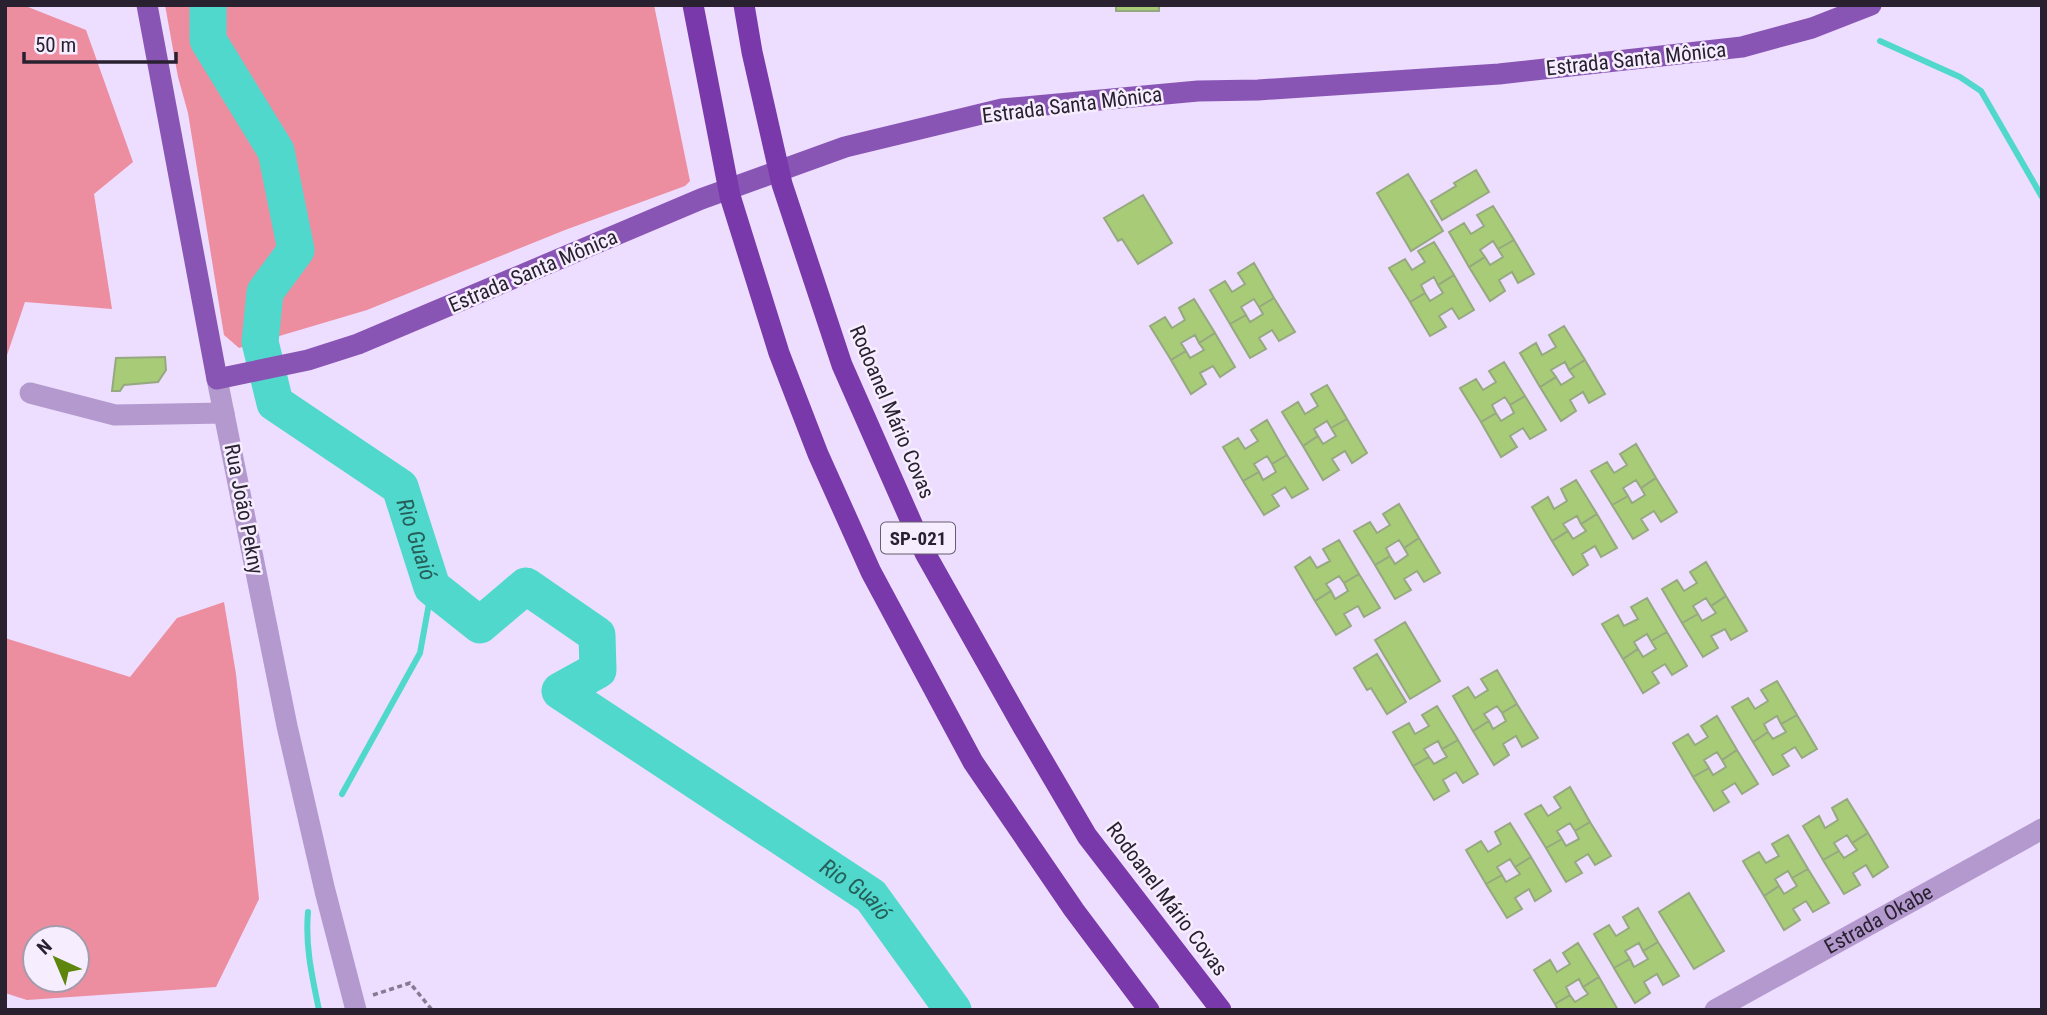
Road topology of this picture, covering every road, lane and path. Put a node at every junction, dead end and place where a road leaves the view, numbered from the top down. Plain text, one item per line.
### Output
1 (147, 5) edge
2 (693, 5) edge
3 (744, 5) edge
4 (1871, 5) edge
5 (217, 379) junction
6 (30, 393) dead end
7 (225, 413) junction
8 (2042, 829) edge
9 (355, 1005) edge
10 (432, 1010) edge
11 (1149, 1010) edge
12 (1222, 1010) edge
13 (1715, 1010) edge

1 - 5 main road, Rua João Pekny
2 - 11 highway, SP-021, bridge
3 - 12 highway, Rodoanel Mário Covas / SP-021, bridge
4 - 5 main road, Estrada Santa Mônica
5 - 7 street, Rua João Pekny
6 - 7 street
7 - 9 street, Rua João Pekny
8 - 13 street, Estrada Okabe
9 - 10 path

